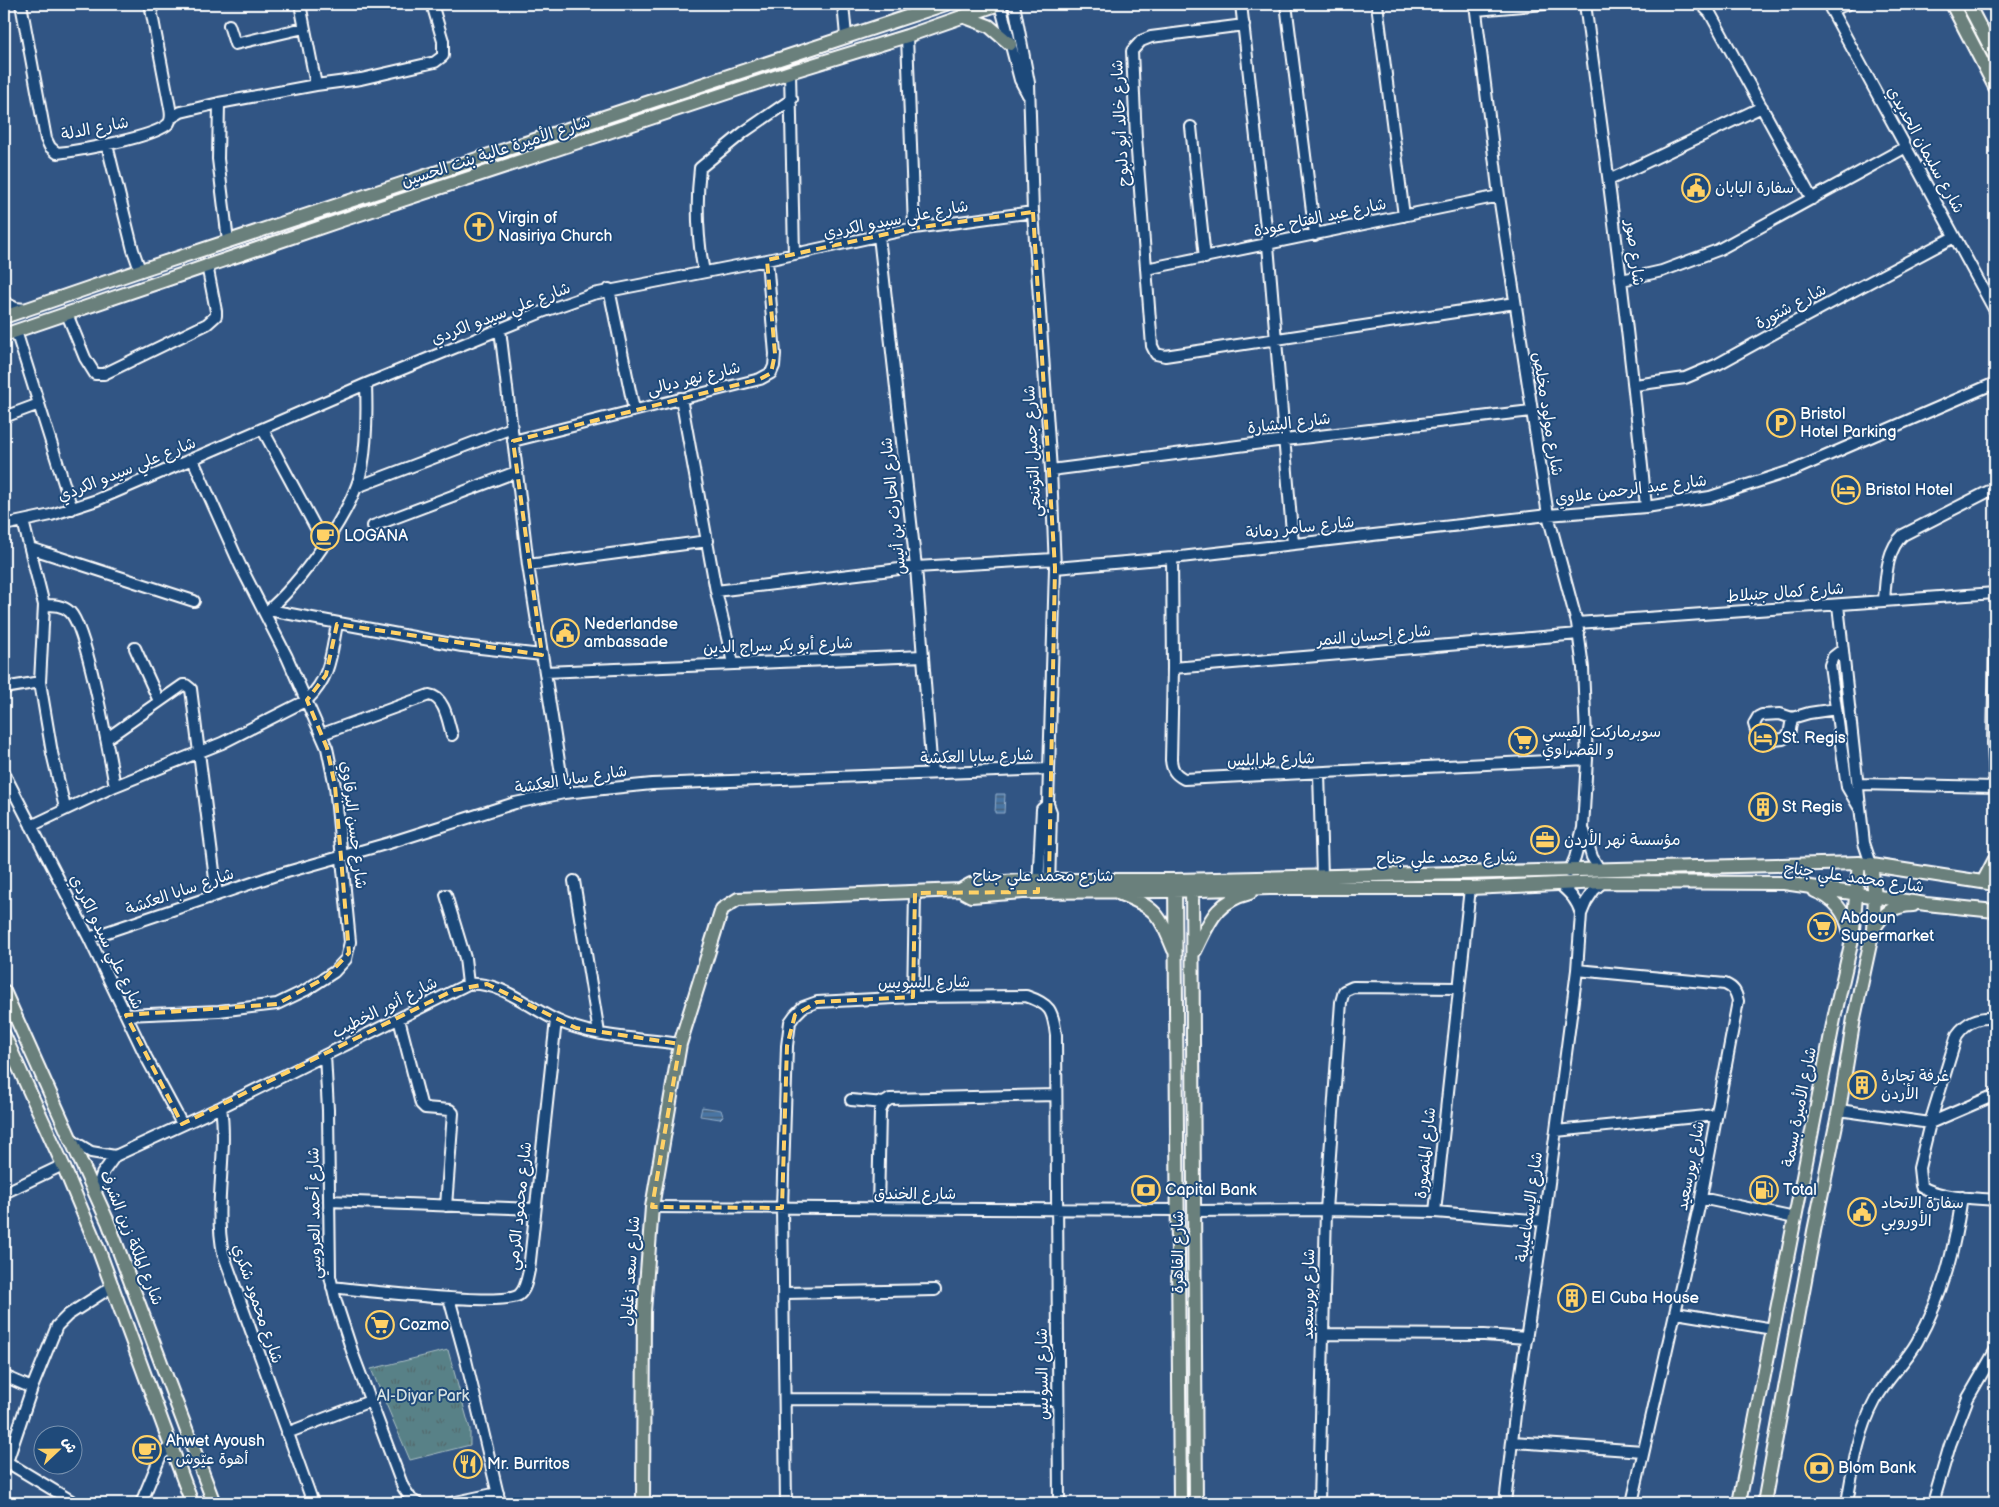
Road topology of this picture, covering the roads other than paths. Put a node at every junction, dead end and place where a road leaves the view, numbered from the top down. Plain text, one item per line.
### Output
1 (21, 4) edge
2 (150, 4) edge
3 (300, 4) edge
4 (432, 4) edge
5 (843, 4) edge
6 (946, 4) edge
7 (1000, 4) edge
8 (1014, 4) edge
9 (1241, 4) edge
10 (1286, 4) edge
11 (1376, 4) edge
12 (1545, 4) edge
13 (1585, 4) edge
14 (1701, 4) edge
15 (1848, 4) edge
16 (1952, 4) edge
17 (1968, 4) edge
18 (1475, 7) edge
19 (1830, 7) edge
20 (965, 17) junction
21 (229, 25) dead end
22 (1244, 25) junction
23 (304, 28) junction
24 (846, 36) junction
25 (907, 36) junction
26 (1010, 44) junction
27 (1995, 56) edge
28 (790, 72) junction
29 (316, 85) junction
30 (1995, 87) edge
31 (1029, 95) junction
32 (792, 99) junction
33 (219, 103) junction
34 (1762, 107) junction
35 (172, 118) junction
36 (1191, 127) dead end
37 (107, 145) junction
38 (1906, 148) junction
39 (1609, 180) junction
40 (1499, 196) junction
41 (1812, 199) junction
42 (1033, 212) junction
43 (1404, 216) junction
44 (914, 228) junction
45 (1314, 235) junction
46 (879, 236) junction
47 (1954, 237) junction
48 (228, 241) junction
49 (1268, 244) junction
50 (794, 254) junction
51 (1204, 258) junction
52 (767, 260) junction
53 (207, 265) junction
54 (144, 269) junction
55 (1146, 269) junction
56 (704, 272) junction
57 (1622, 280) junction
58 (152, 285) junction
59 (609, 290) junction
60 (4, 302) edge
61 (1516, 303) junction
62 (26, 309) junction
63 (1995, 311) edge
64 (67, 314) junction
65 (4, 317) edge
66 (500, 329) junction
67 (10, 333) edge
68 (1276, 340) junction
69 (366, 384) junction
70 (1995, 384) edge
71 (1635, 385) junction
72 (681, 398) junction
73 (39, 404) junction
74 (634, 410) junction
75 (1531, 411) junction
76 (4, 417) edge
77 (512, 428) junction
78 (263, 430) junction
79 (1285, 440) junction
80 (513, 441) junction
81 (193, 460) junction
82 (1050, 470) junction
83 (516, 472) junction
84 (357, 487) junction
85 (1995, 488) edge
86 (1646, 507) junction
87 (72, 509) junction
88 (1548, 515) junction
89 (23, 521) junction
90 (4, 525) edge
91 (373, 526) dead end
92 (708, 541) junction
93 (1294, 544) junction
94 (325, 545) junction
95 (30, 548) junction
96 (1172, 558) junction
97 (1054, 564) junction
98 (528, 565) junction
99 (916, 567) junction
100 (716, 591) junction
101 (1995, 593) edge
102 (1884, 600) junction
103 (194, 601) dead end
104 (44, 605) junction
105 (1838, 605) junction
106 (267, 612) junction
107 (1577, 623) junction
108 (337, 624) junction
109 (1579, 634) junction
110 (1995, 641) edge
111 (135, 648) dead end
112 (1842, 650) junction
113 (542, 655) junction
114 (923, 656) junction
115 (733, 662) junction
116 (1173, 668) junction
117 (545, 672) junction
118 (40, 682) junction
119 (4, 688) edge
120 (307, 700) junction
121 (159, 701) junction
122 (1836, 709) junction
123 (1792, 718) dead end
124 (322, 734) junction
125 (452, 735) dead end
126 (106, 739) junction
127 (200, 752) junction
128 (1587, 759) junction
129 (1049, 769) junction
130 (4, 773) edge
131 (932, 773) junction
132 (1319, 773) junction
133 (1859, 784) junction
134 (1995, 785) edge
135 (115, 786) junction
136 (564, 793) junction
137 (65, 808) junction
138 (1862, 812) junction
139 (31, 826) junction
140 (1583, 828) junction
141 (342, 856) junction
142 (1995, 858) edge
143 (1865, 864) junction
144 (1599, 869) junction
145 (1569, 872) junction
146 (1322, 877) junction
147 (574, 881) dead end
148 (1603, 882) junction
149 (1784, 883) junction
150 (1989, 883) edge
151 (1558, 884) junction
152 (1192, 885) junction
153 (1043, 886) junction
154 (1175, 886) junction
155 (1270, 888) junction
156 (1470, 888) junction
157 (1112, 892) junction
158 (1856, 892) junction
159 (915, 893) junction
160 (446, 895) dead end
161 (217, 896) junction
162 (1874, 896) junction
163 (1926, 904) junction
164 (1995, 911) edge
165 (1581, 914) junction
166 (1872, 935) junction
167 (89, 938) junction
168 (1852, 940) junction
169 (1193, 954) junction
170 (1177, 955) junction
171 (1577, 970) junction
172 (468, 984) junction
173 (1458, 988) junction
174 (4, 991) edge
175 (913, 997) junction
176 (126, 1015) junction
177 (1995, 1018) edge
178 (399, 1019) junction
179 (556, 1020) junction
180 (599, 1033) junction
181 (4, 1035) edge
182 (680, 1044) junction
183 (325, 1055) junction
184 (1056, 1095) junction
185 (1995, 1095) edge
186 (851, 1100) dead end
187 (884, 1103) junction
188 (221, 1107) junction
189 (1839, 1110) junction
190 (1716, 1115) junction
191 (182, 1124) junction
192 (1930, 1124) junction
193 (1556, 1131) junction
194 (73, 1141) junction
195 (115, 1156) junction
196 (63, 1165) junction
197 (96, 1192) junction
198 (4, 1193) edge
199 (1962, 1197) junction
200 (1701, 1198) junction
201 (330, 1200) junction
202 (1995, 1200) edge
203 (446, 1206) junction
204 (652, 1207) junction
205 (782, 1208) junction
206 (535, 1209) junction
207 (878, 1209) junction
208 (1056, 1210) junction
209 (1177, 1210) junction
210 (1326, 1210) junction
211 (1194, 1212) junction
212 (1435, 1212) junction
213 (1795, 1218) junction
214 (1544, 1220) junction
215 (112, 1286) junction
216 (332, 1287) junction
217 (934, 1290) dead end
218 (785, 1292) junction
219 (449, 1298) junction
220 (1676, 1313) junction
221 (1773, 1329) junction
222 (1323, 1334) junction
223 (1527, 1338) junction
224 (1995, 1351) edge
225 (4, 1376) edge
226 (32, 1388) junction
227 (785, 1399) junction
228 (1058, 1400) junction
229 (370, 1401) junction
230 (287, 1433) junction
231 (1513, 1442) junction
232 (171, 1446) junction
233 (1643, 1451) junction
234 (6, 1466) edge
235 (499, 1498) edge
236 (75, 1503) edge
237 (141, 1503) edge
238 (192, 1503) edge
239 (214, 1503) edge
240 (312, 1503) edge
241 (417, 1503) edge
242 (451, 1503) edge
243 (643, 1503) edge
244 (786, 1503) edge
245 (1059, 1503) edge
246 (1180, 1503) edge
247 (1196, 1503) edge
248 (1319, 1503) edge
249 (1505, 1503) edge
250 (1632, 1503) edge
251 (1739, 1503) edge
252 (1764, 1503) edge
253 (1847, 1503) edge
254 (1933, 1503) edge

1 - 37 street, شارع الدلة
2 - 35 street
3 - 23 street
4 - 29 street, شارع الدلة
5 - 24 street
6 - 24 main road, شارع الأميرة عالية بنت الحسين
7 - 20 main road, شارع الأميرة عالية بنت الحسين
7 - 26 street, شارع جميل التوتنجي
8 - 31 street, شارع جميل التوتنجي
9 - 22 street
10 - 45 street
11 - 43 street
12 - 18 street
13 - 39 street, شارع صور
14 - 34 street
15 - 19 street
16 - 30 main road
17 - 27 main road
18 - 40 street, شارع مولود مخلص
19 - 38 street, شارع سليمان الحديدي
20 - 25 main road, شارع الأميرة عالية بنت الحسين
20 - 26 main road
21 - 23 street
22 - 49 street
22 - 55 street, شارع خالد أبو دلبوح
23 - 29 street
24 - 48 main road, شارع الأميرة عالية بنت الحسين
25 - 28 main road, شارع الأميرة عالية بنت الحسين
25 - 44 street
26 - 31 street, شارع جميل التوتنجي
28 - 32 street
28 - 53 main road, شارع الأميرة عالية بنت الحسين
29 - 33 street, شارع الدلة
31 - 42 street, شارع جميل التوتنجي
32 - 50 street
32 - 56 street
33 - 35 street, شارع الدلة
33 - 48 street
34 - 39 street
34 - 41 street
35 - 37 street, شارع الدلة
36 - 51 street
37 - 54 street
38 - 41 street
38 - 47 street, شارع سليمان الحديدي
39 - 57 street, شارع صور
40 - 43 street, شارع عبد الفتاح عودة
40 - 61 street, شارع مولود مخلص
41 - 57 street
42 - 44 street, شارع علي سيدو الكردي
42 - 82 street, شارع جميل التوتنجي
43 - 45 street, شارع عبد الفتاح عودة
44 - 46 street, شارع علي سيدو الكردي
45 - 49 street, شارع عبد الفتاح عودة
46 - 50 street, شارع علي سيدو الكردي
46 - 99 street, شارع الحارث بن أنيس
47 - 63 street, شارع سليمان الحديدي
47 - 71 street, شارع شتورة
48 - 54 main road, شارع الأميرة عالية بنت الحسين
49 - 51 street, شارع عبد الفتاح عودة
49 - 68 street
50 - 52 street, شارع علي سيدو الكردي
51 - 55 street, شارع عبد الفتاح عودة
52 - 56 street, شارع علي سيدو الكردي
52 - 72 street, شارع نهر ديالى
53 - 58 main road, شارع الأميرة عالية بنت الحسين
53 - 64 street
54 - 58 main road
54 - 62 main road, شارع الأميرة عالية بنت الحسين
55 - 68 street, شارع خالد أبو دلبوح
56 - 59 street, شارع علي سيدو الكردي
57 - 71 street, شارع صور
58 - 64 main road, شارع الأميرة عالية بنت الحسين
59 - 66 street, شارع علي سيدو الكردي
59 - 74 street
60 - 62 street
61 - 68 street, شارع خالد أبو دلبوح
61 - 75 street, شارع مولود مخلص
62 - 65 main road, شارع الأميرة عالية بنت الحسين
64 - 67 main road, شارع الأميرة عالية بنت الحسين
66 - 69 street, شارع علي سيدو الكردي
66 - 77 street
67 - 73 street
68 - 79 street
69 - 78 street, شارع علي سيدو الكردي
69 - 84 street
70 - 86 street, شارع عبد الرحمن علاوي
71 - 86 street, شارع صور
72 - 74 street, شارع نهر ديالى
72 - 92 street
73 - 76 street
73 - 87 street
74 - 80 street, شارع نهر ديالى
75 - 79 street, شارع البشارة
75 - 88 street, شارع مولود مخلص
77 - 80 street
77 - 84 street
78 - 81 street, شارع علي سيدو الكردي
78 - 94 street
79 - 82 street, شارع البشارة
79 - 93 street
80 - 83 street
81 - 87 street, شارع علي سيدو الكردي
81 - 106 street, شارع حسن البرقاوي
82 - 97 street, شارع جميل التوتنجي
83 - 91 street
83 - 98 street
84 - 94 street
85 - 102 street
86 - 88 street, شارع عبد الرحمن علاوي
87 - 89 street, شارع علي سيدو الكردي
88 - 93 street, شارع سامر رمانة
88 - 107 street, شارع مولود مخلص
89 - 90 street, شارع علي سيدو الكردي
89 - 95 street
92 - 98 street
92 - 100 street
93 - 96 street, شارع سامر رمانة
94 - 106 street
95 - 103 street
95 - 104 street
96 - 97 street, شارع سامر رمانة
96 - 116 street, شارع طرابلس
97 - 99 street, شارع سامر رمانة
97 - 129 street, شارع جميل التوتنجي
98 - 113 street
99 - 100 street, شارع سامر رمانة
99 - 114 street, شارع الحارث بن أنيس
100 - 115 street
101 - 102 street, شارع كمال جنبلاط
102 - 105 street, شارع كمال جنبلاط
104 - 118 street
104 - 126 street
105 - 107 street, شارع كمال جنبلاط
105 - 112 street
106 - 108 street
106 - 120 street, شارع حسن البرقاوي
107 - 109 street, شارع مولود مخلص
108 - 113 street
108 - 120 street
109 - 116 street, شارع إحسان النمر
109 - 128 street, شارع مولود مخلص
110 - 134 street
111 - 121 street
112 - 122 street
112 - 133 street
113 - 117 street
114 - 115 street, شارع أبو بكر سراج الدين
114 - 131 street, شارع الحارث بن أنيس
115 - 117 street, شارع أبو بكر سراج الدين
116 - 132 street, شارع طرابلس
117 - 136 street
118 - 119 street
118 - 137 street
120 - 124 street, شارع حسن البرقاوي
120 - 127 street
121 - 126 street
121 - 127 street
122 - 123 street
122 - 138 street
124 - 125 street
124 - 141 street, شارع حسن البرقاوي
126 - 135 street
127 - 135 street
127 - 161 street
128 - 132 street, شارع طرابلس
128 - 140 street, شارع مولود مخلص
129 - 131 street, شارع سابا العكشة
129 - 153 street, شارع جميل التوتنجي
130 - 139 street, شارع علي سيدو الكردي
131 - 136 street, شارع سابا العكشة
132 - 146 street
133 - 134 street
133 - 138 street
135 - 137 street
136 - 141 street, شارع سابا العكشة
137 - 139 street
138 - 143 street
139 - 167 street, شارع علي سيدو الكردي
140 - 144 street, شارع مولود مخلص
140 - 145 street, شارع مولود مخلص
141 - 161 street, شارع سابا العكشة
141 - 176 street, شارع حسن البرقاوي
142 - 150 main road
143 - 144 main road, شارع محمد علي جناح
143 - 150 main road, شارع محمد علي جناح
143 - 158 main road, شارع الأميرة بسمة
143 - 162 main road
144 - 145 main road, شارع محمد علي جناح
145 - 146 main road, شارع محمد علي جناح
146 - 152 main road, شارع محمد علي جناح
147 - 180 street
148 - 149 main road, شارع محمد علي جناح
148 - 151 main road, شارع محمد علي جناح
148 - 165 street, شارع الإسماعيلية
149 - 158 main road, شارع محمد علي جناح
149 - 168 main road
151 - 156 main road, شارع محمد علي جناح
151 - 165 street
152 - 154 main road, شارع محمد علي جناح
152 - 155 main road, شارع محمد علي جناح
152 - 169 main road, شارع القاهرة
153 - 154 main road, شارع محمد علي جناح
153 - 157 main road, شارع محمد علي جناح
153 - 159 main road, شارع محمد علي جناح
154 - 157 main road, شارع محمد علي جناح
154 - 170 main road, شارع القاهرة
155 - 156 main road, شارع محمد علي جناح
155 - 169 main road
156 - 173 street, شارع المنصورة
157 - 170 main road
158 - 162 main road, شارع محمد علي جناح
158 - 168 main road, شارع الأميرة بسمة
159 - 175 street
159 - 182 main road, شارع محمد علي جناح
160 - 172 street
161 - 167 street, شارع سابا العكشة
162 - 163 main road, شارع محمد علي جناح
162 - 166 main road
163 - 164 main road, شارع محمد علي جناح
163 - 166 main road
165 - 171 street, شارع الإسماعيلية
166 - 168 street
166 - 189 main road
167 - 176 street, شارع علي سيدو الكردي
168 - 213 main road, شارع الأميرة بسمة
169 - 211 main road, شارع القاهرة
170 - 209 main road, شارع القاهرة
171 - 190 street, شارع بورسعيد
171 - 193 street, شارع الإسماعيلية
172 - 178 street, شارع أنور الخطيب
172 - 179 street
173 - 210 street, شارع بورسعيد
173 - 212 street, شارع المنصورة
174 - 194 main road, شارع الملكة زين الشرف
175 - 184 street, شارع السويس
175 - 205 street, شارع السويس
176 - 191 street, شارع علي سيدو الكردي
177 - 192 street
178 - 183 street, شارع أنور الخطيب
178 - 203 street
179 - 180 street
179 - 206 street, شارع محمود الكرمي
180 - 182 street
181 - 196 main road
182 - 204 main road, شارع سعد زغلول
183 - 188 street, شارع أنور الخطيب
183 - 201 street, شارع أحمد العروسي
184 - 187 street
184 - 208 street, شارع السويس
185 - 192 street
186 - 187 street
187 - 207 street
188 - 191 street, شارع أنور الخطيب
188 - 230 street, شارع محمود شكري
189 - 192 street
189 - 252 main road
190 - 193 street
190 - 200 street, شارع بورسعيد
191 - 195 street, شارع أنور الخطيب
192 - 199 street
193 - 214 street, شارع الإسماعيلية
194 - 195 street
194 - 197 main road, شارع الملكة زين الشرف
195 - 197 street
196 - 198 street
196 - 215 main road
197 - 239 main road, شارع الملكة زين الشرف
199 - 202 street
199 - 253 street
200 - 213 street
200 - 220 street, شارع بورسعيد
201 - 203 street
201 - 216 street, شارع أحمد العروسي
203 - 206 street
204 - 205 street, شارع الخندق
204 - 243 main road, شارع سعد زغلول
205 - 207 street, شارع الخندق
205 - 218 street, شارع السويس
206 - 219 street, شارع محمود الكرمي
207 - 208 street, شارع الخندق
208 - 209 street, شارع الخندق
208 - 228 street, شارع السويس
209 - 246 main road, شارع القاهرة
210 - 211 street, شارع المنصورة
210 - 212 street, شارع المنصورة
210 - 222 street, شارع بورسعيد
211 - 247 main road, شارع القاهرة
212 - 214 street
213 - 221 main road, شارع الأميرة بسمة
214 - 223 street, شارع الإسماعيلية
215 - 226 street
215 - 232 main road
216 - 219 street, شارع محمود الكرمي
216 - 229 street, شارع أحمد العروسي
217 - 218 street
218 - 227 street, شارع السويس
219 - 235 street
220 - 221 street
220 - 233 street, شارع بورسعيد
221 - 251 main road, شارع الأميرة بسمة
222 - 223 street
222 - 248 street, شارع بورسعيد
223 - 231 street, شارع الإسماعيلية
224 - 254 street
225 - 226 street
226 - 234 street
227 - 228 street
227 - 244 street, شارع السويس
228 - 245 street, شارع السويس
229 - 230 street
229 - 241 street, شارع أحمد العروسي
230 - 240 street, شارع محمود شكري
231 - 233 street
231 - 249 street, شارع الإسماعيلية
232 - 237 street
232 - 238 main road
233 - 250 street, شارع بورسعيد
234 - 236 street
235 - 242 street

